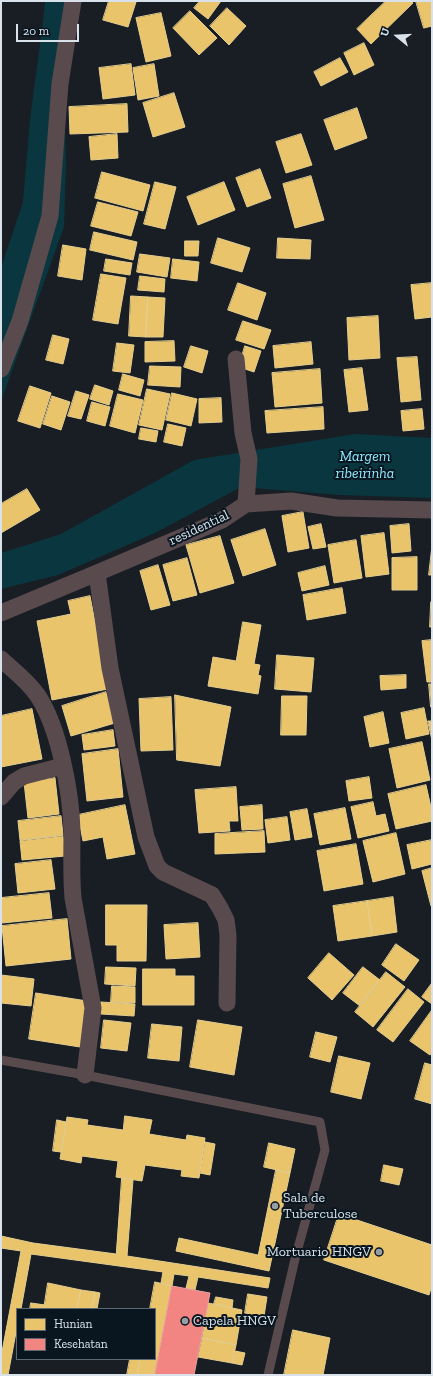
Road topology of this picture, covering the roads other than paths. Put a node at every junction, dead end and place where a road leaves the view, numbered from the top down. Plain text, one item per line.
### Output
1 (73, 1) edge
2 (236, 358) dead end
3 (1, 369) edge
4 (246, 504) junction
5 (432, 510) edge
6 (97, 574) junction
7 (1, 613) edge
8 (1, 659) edge
9 (63, 766) junction
10 (1, 797) edge
11 (227, 1004) dead end
12 (1, 1060) edge
13 (85, 1076) junction
14 (268, 1375) edge

1 - 3 street
2 - 4 street
4 - 5 street, residential
4 - 6 street, residential
6 - 7 street, residential
6 - 11 street
8 - 9 street
9 - 10 street
9 - 13 street
12 - 13 lane
13 - 14 lane

